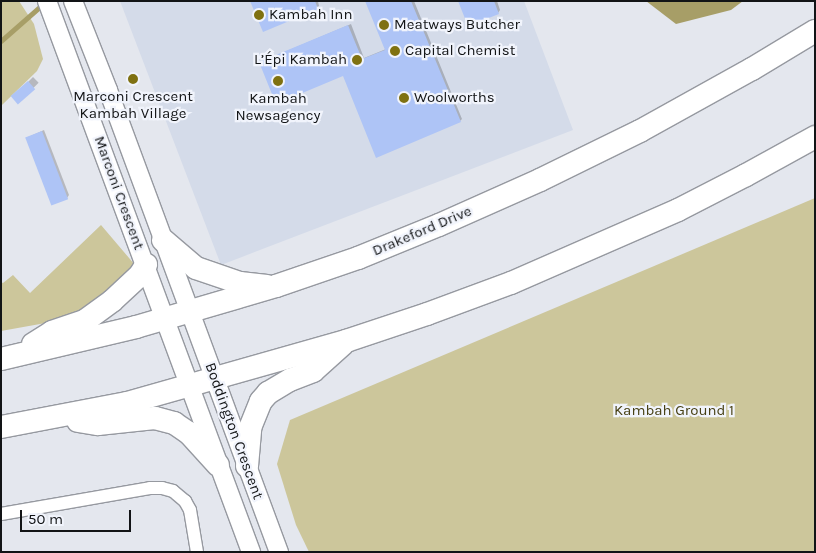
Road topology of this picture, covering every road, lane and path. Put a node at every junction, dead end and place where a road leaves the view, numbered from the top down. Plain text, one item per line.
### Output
1 (73, 1) edge
2 (48, 5) edge
3 (815, 31) edge
4 (815, 137) edge
5 (163, 240) junction
6 (146, 265) junction
7 (276, 286) junction
8 (189, 311) junction
9 (163, 319) junction
10 (346, 342) junction
11 (6, 358) edge
12 (215, 378) junction
13 (188, 385) junction
14 (58, 418) junction
15 (1, 427) edge
16 (218, 465) junction
17 (247, 466) junction
18 (1, 514) edge
19 (197, 552) edge
20 (251, 552) edge
21 (278, 552) edge

1 - 5 street, Marconi Crescent
2 - 6 street, Marconi Crescent
3 - 7 highway, Drakeford Drive
4 - 10 highway
5 - 7 highway
5 - 8 street, Marconi Crescent
6 - 9 street, Marconi Crescent
6 - 11 highway
7 - 8 highway, Drakeford Drive
8 - 9 highway, Drakeford Drive
8 - 12 street, Boddington Crescent
9 - 11 highway, Drakeford Drive
9 - 13 street, Marconi Crescent
10 - 12 highway
10 - 17 highway
12 - 13 highway
12 - 17 street, Boddington Crescent
13 - 14 highway
13 - 16 street, Boddington Crescent
14 - 15 highway
14 - 16 highway
16 - 20 street, Boddington Crescent
17 - 21 street, Boddington Crescent
18 - 19 street

